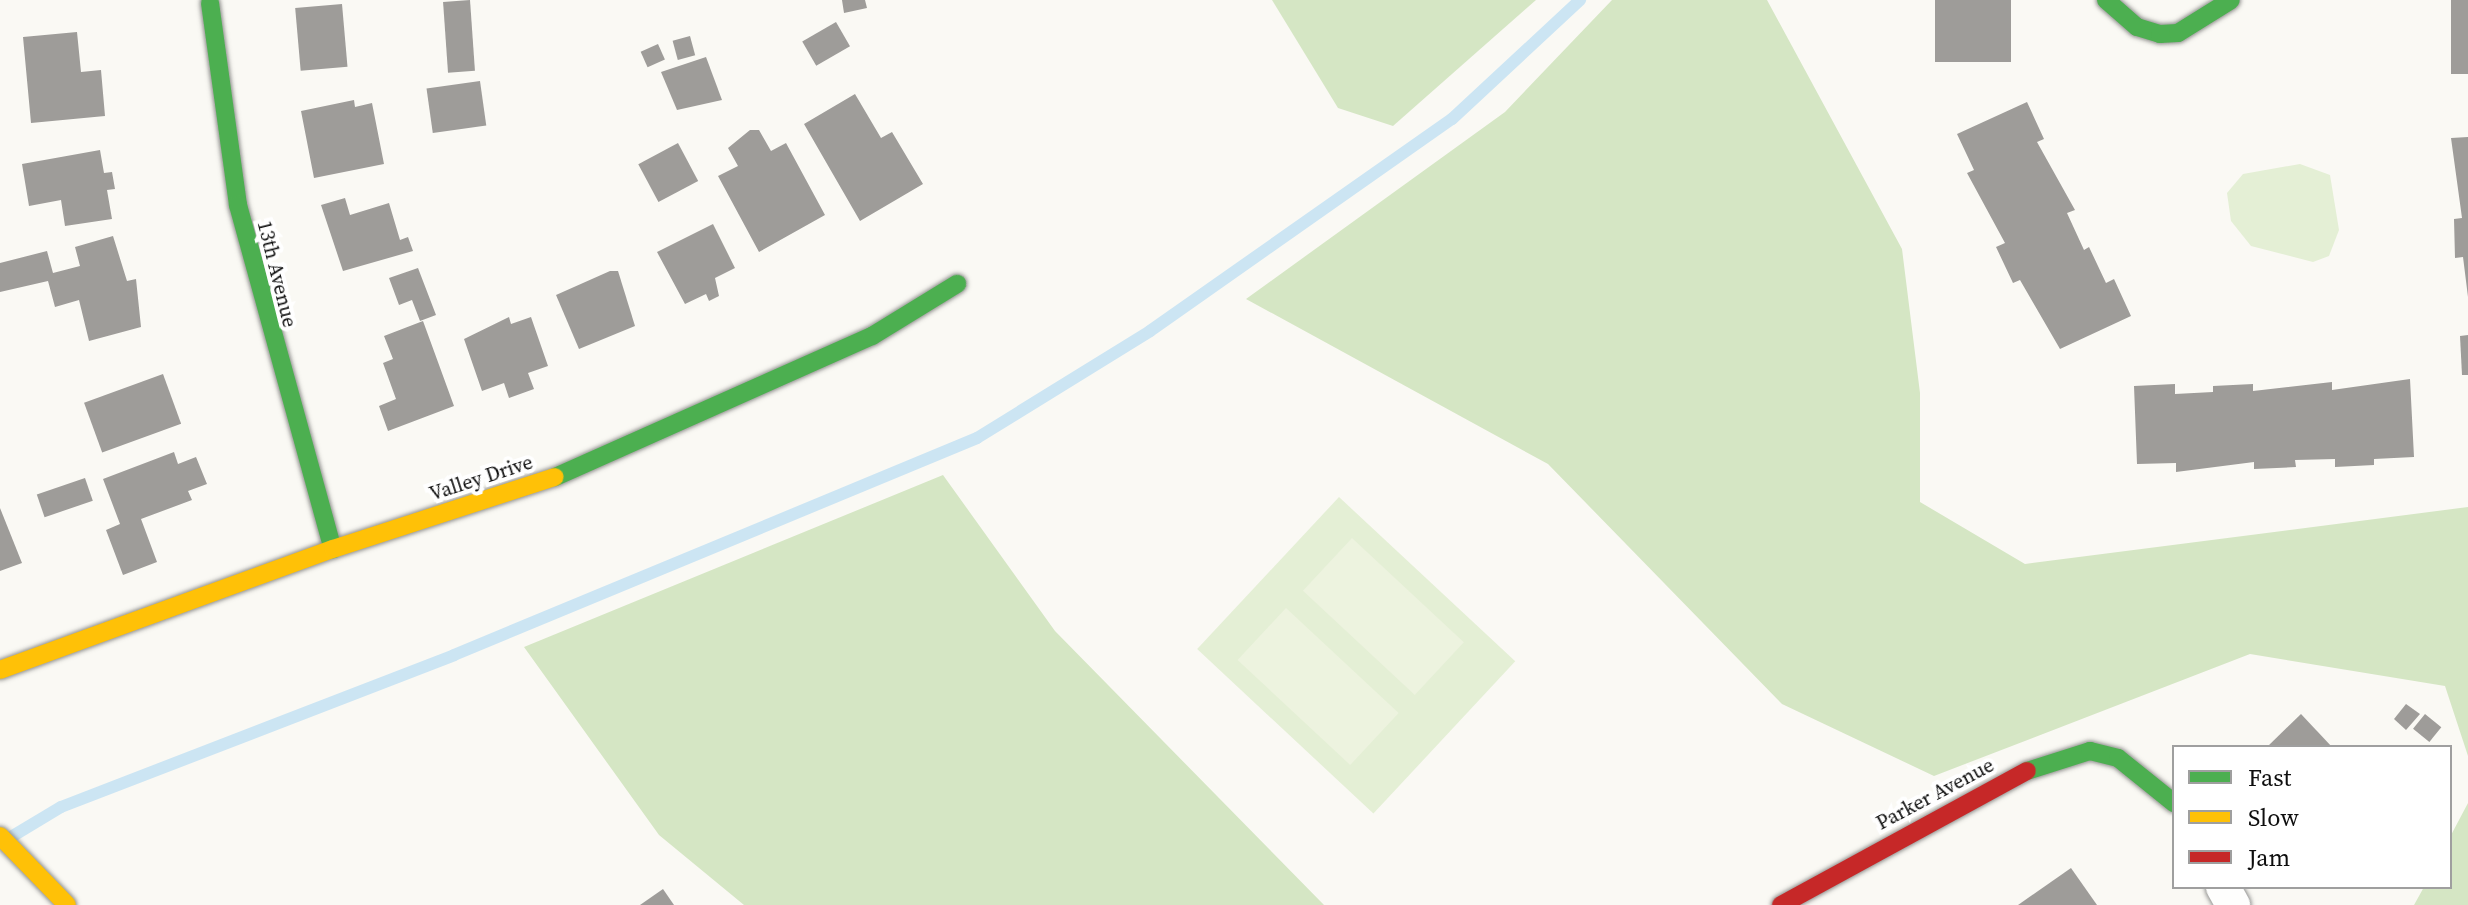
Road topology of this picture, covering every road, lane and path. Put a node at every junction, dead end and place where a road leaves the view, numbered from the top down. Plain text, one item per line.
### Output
1 (2106, 0) edge
2 (2231, 0) edge
3 (210, 3) dead end
4 (957, 284) dead end
5 (333, 549) junction
6 (0, 670) edge
7 (2172, 801) edge
8 (0, 836) edge
9 (67, 905) edge
10 (1781, 905) edge

1 - 2 street
3 - 5 street, 13th Avenue
4 - 5 street, Valley Drive
5 - 6 street, Valley Drive
7 - 10 street, Parker Avenue
8 - 9 street

